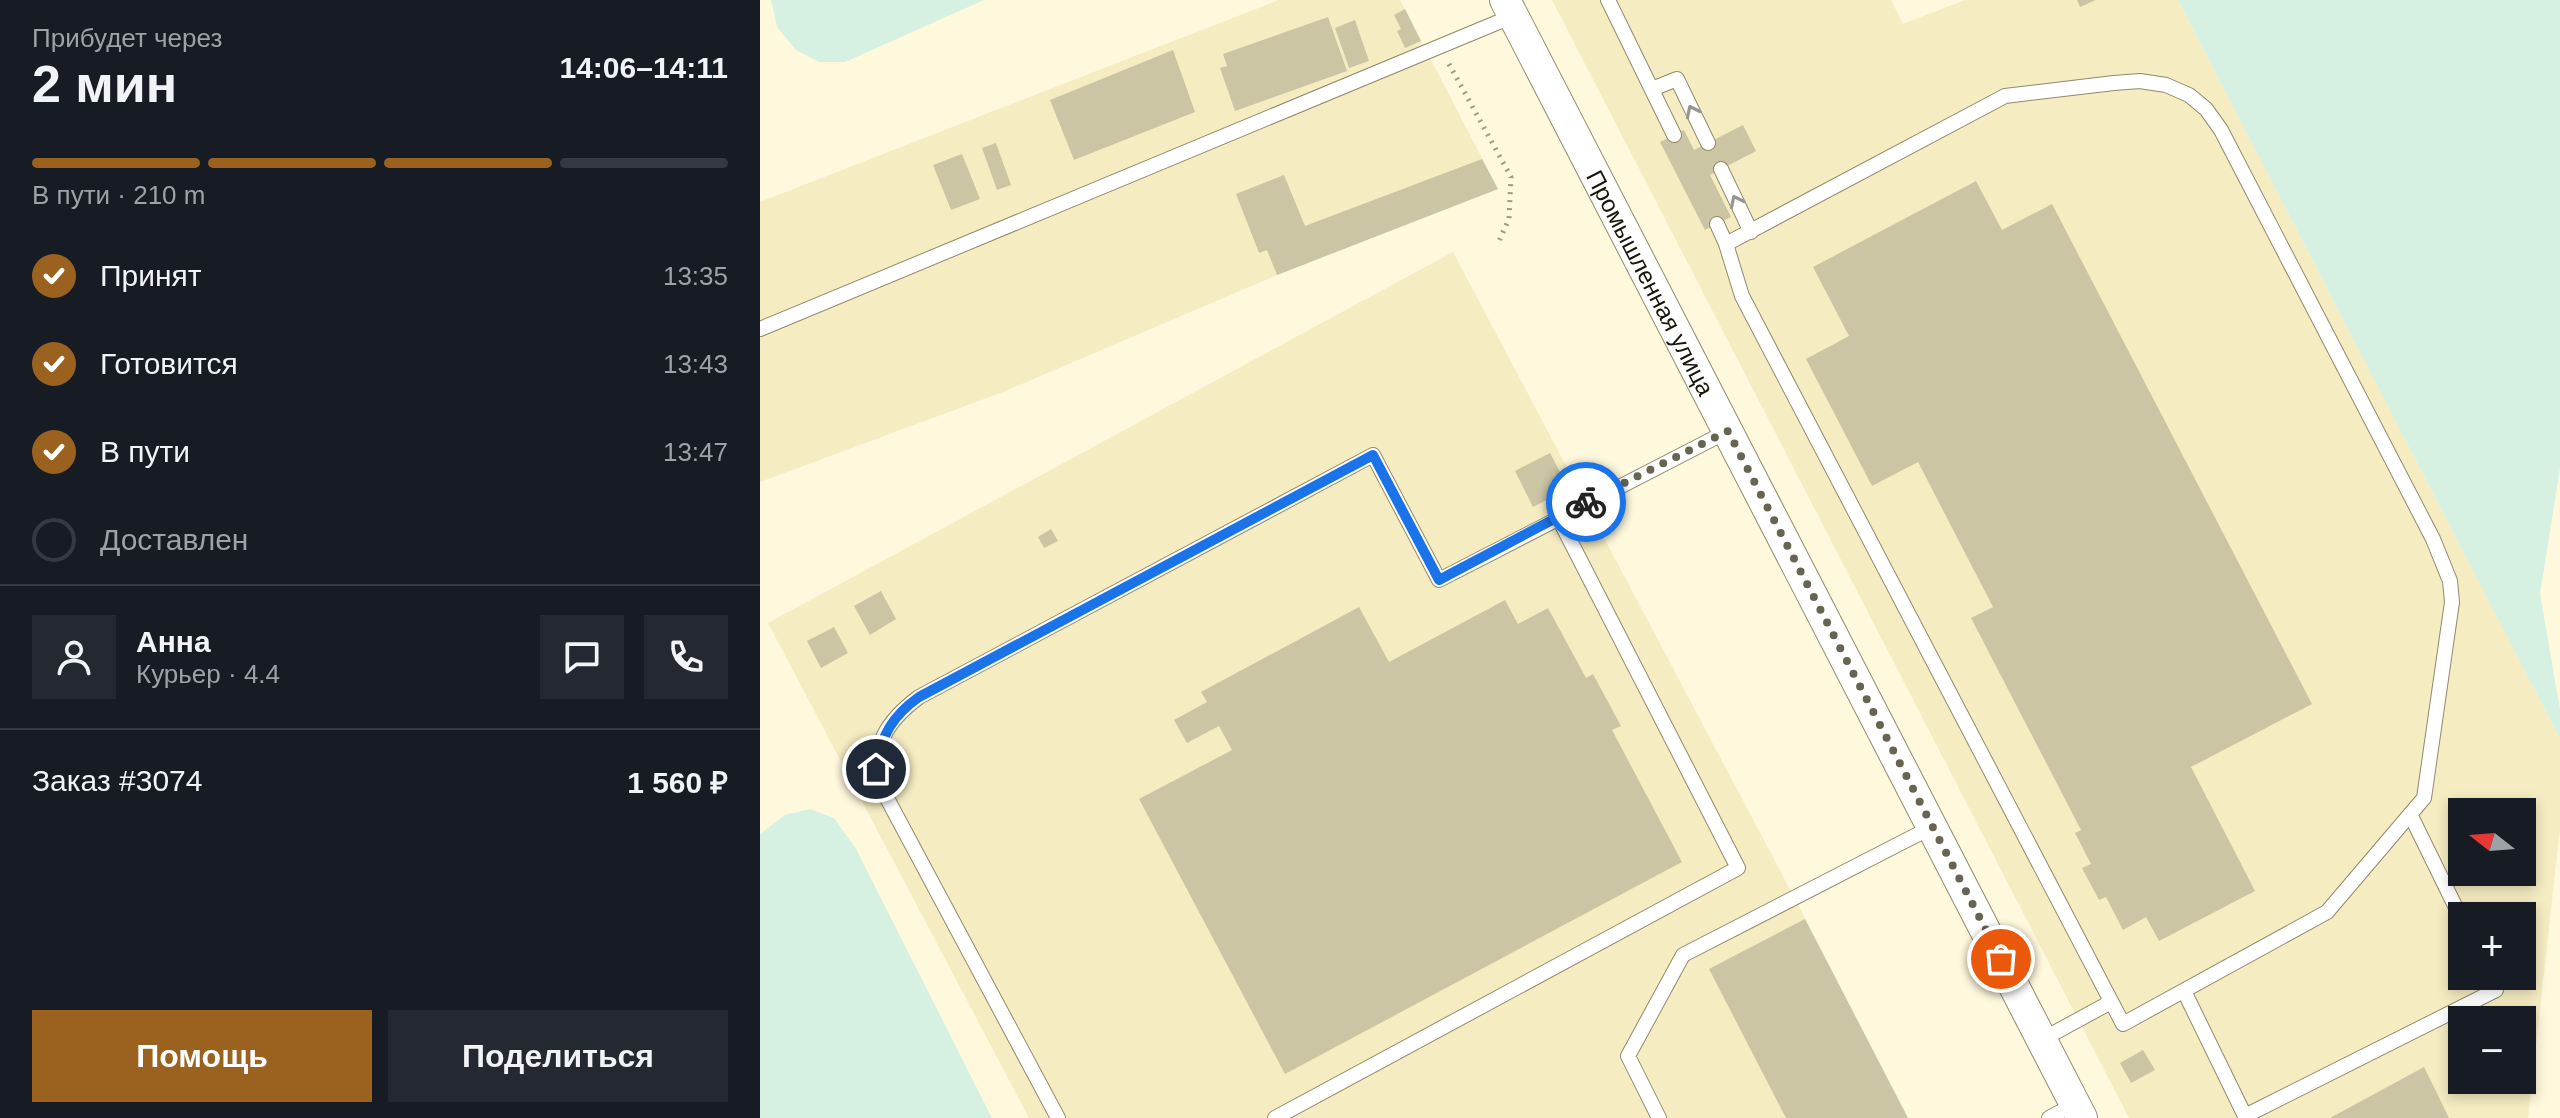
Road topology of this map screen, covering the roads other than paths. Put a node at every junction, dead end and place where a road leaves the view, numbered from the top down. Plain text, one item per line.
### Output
1 (1608, 0) edge
2 (1509, 8) edge
3 (1652, 89) junction
4 (1674, 135) dead end
5 (1708, 143) dead end
6 (1721, 169) dead end
7 (1717, 224) dead end
8 (1751, 232) junction
9 (1726, 244) junction
10 (760, 329) edge
11 (1728, 431) junction
12 (1558, 517) junction
13 (2410, 814) junction
14 (1932, 827) junction
15 (2453, 902) edge
16 (2496, 990) edge
17 (2184, 991) junction
18 (2111, 1002) junction
19 (2043, 1039) junction
20 (2069, 1113) edge
21 (1058, 1118) edge
22 (1275, 1118) edge
23 (1659, 1118) edge

1 - 3 lane
2 - 10 lane
2 - 11 street, Промышленная улица
3 - 4 lane
5 -> 3 lane
8 -> 6 lane
7 - 9 lane
8 - 9 lane
8 - 13 lane
9 - 18 lane
11 - 12 lane
11 - 14 street, Промышленная улица
12 - 21 lane
12 - 22 lane
13 - 15 lane
13 - 17 lane
14 - 19 street, Промышленная улица
14 - 23 lane
16 - 17 lane
17 - 18 lane
18 - 19 lane
19 - 20 street, Промышленная улица

